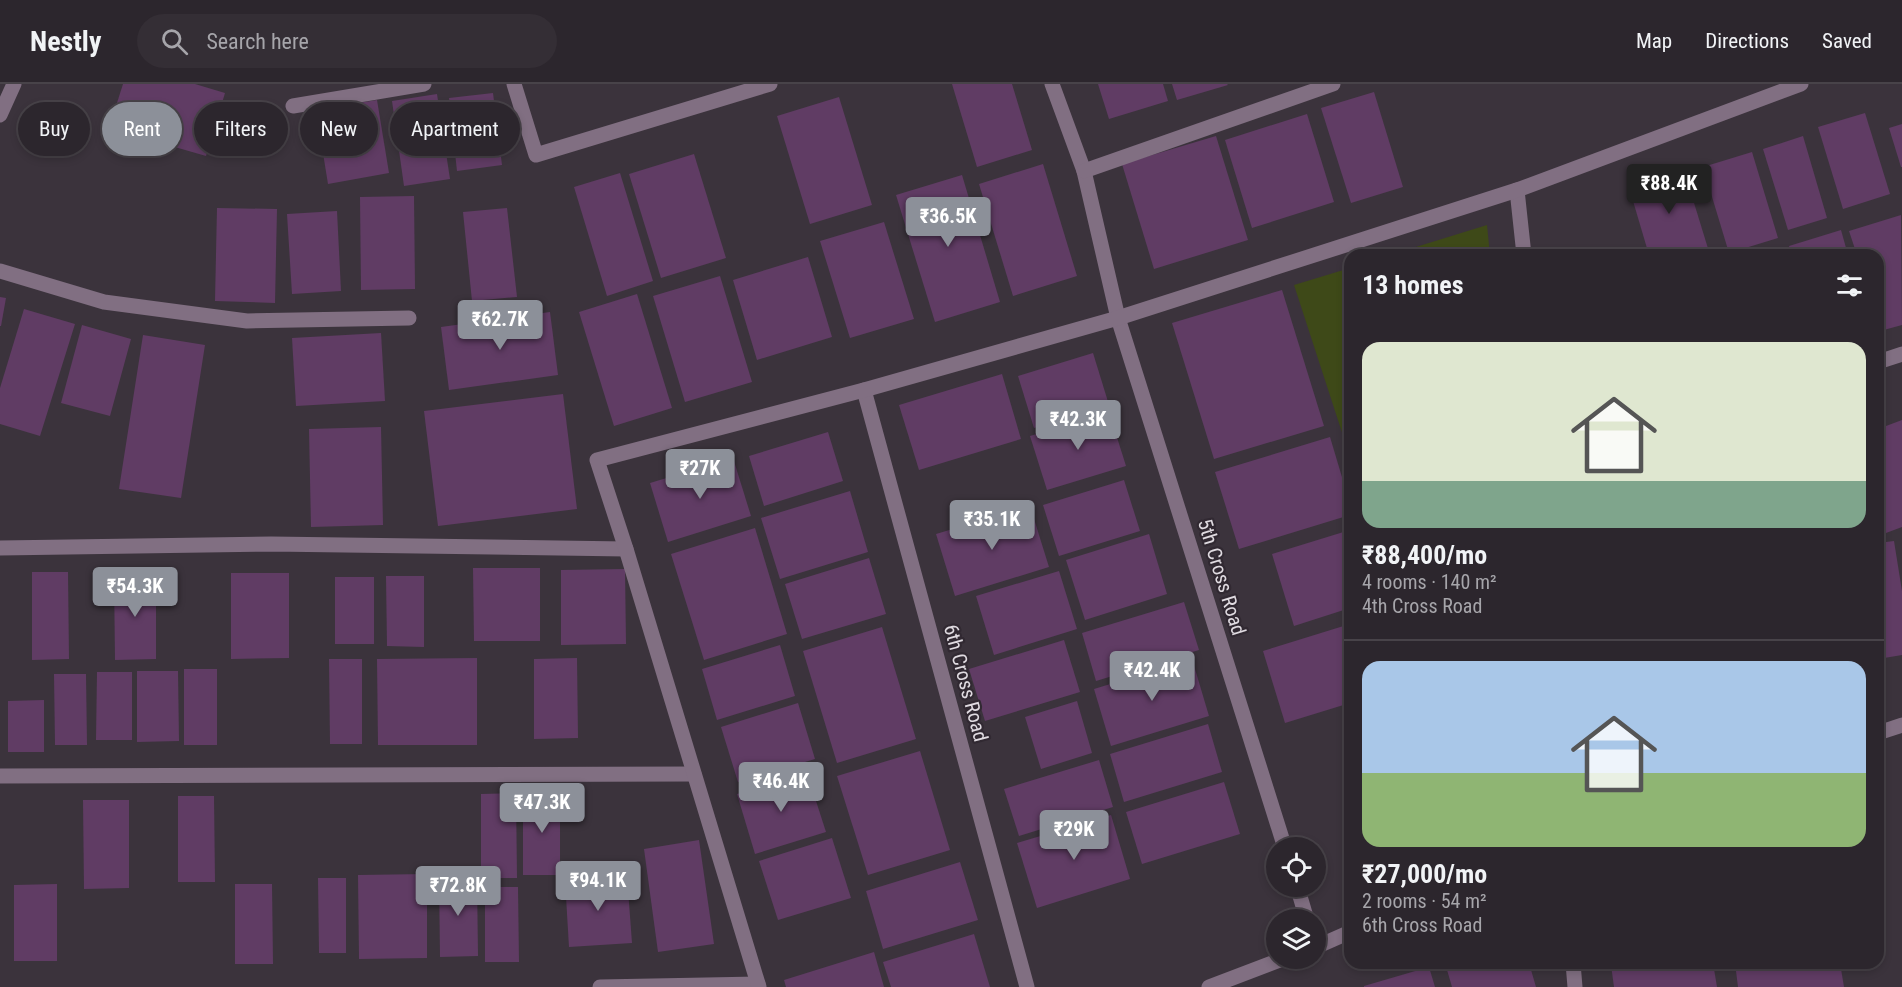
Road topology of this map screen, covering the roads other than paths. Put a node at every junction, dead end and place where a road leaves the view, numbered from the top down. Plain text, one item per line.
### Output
1 (14, 84) edge
2 (424, 84) edge
3 (514, 84) edge
4 (770, 84) edge
5 (1052, 84) edge
6 (1333, 84) edge
7 (1801, 84) edge
8 (292, 106) dead end
9 (0, 115) edge
10 (1084, 171) junction
11 (1517, 190) junction
12 (1523, 249) edge
13 (0, 271) edge
14 (409, 318) dead end
15 (1118, 318) junction
16 (1902, 354) edge
17 (1884, 360) edge
18 (864, 390) junction
19 (0, 548) edge
20 (626, 549) junction
21 (1902, 725) edge
22 (1884, 731) edge
23 (694, 774) junction
24 (0, 776) edge
25 (1282, 837) edge
26 (1344, 934) edge
27 (1326, 942) edge
28 (1266, 965) edge
29 (1574, 969) edge
30 (758, 986) edge
31 (600, 987) edge
32 (1027, 987) edge
33 (1209, 987) edge
34 (1575, 987) edge

1 - 9 street
2 - 8 street
3 - 4 street
5 - 10 street, 5th Cross Road
6 - 10 street
7 - 11 street
10 - 15 street, 5th Cross Road
11 - 12 street
11 - 15 street
13 - 14 street
15 - 18 street
15 - 25 street, 5th Cross Road
16 - 17 street
18 - 20 street
18 - 32 street, 6th Cross Road
19 - 20 street
20 - 23 street
21 - 22 street
23 - 24 street
23 - 30 street
26 - 27 street
28 - 33 street
29 - 34 street
30 - 31 street

